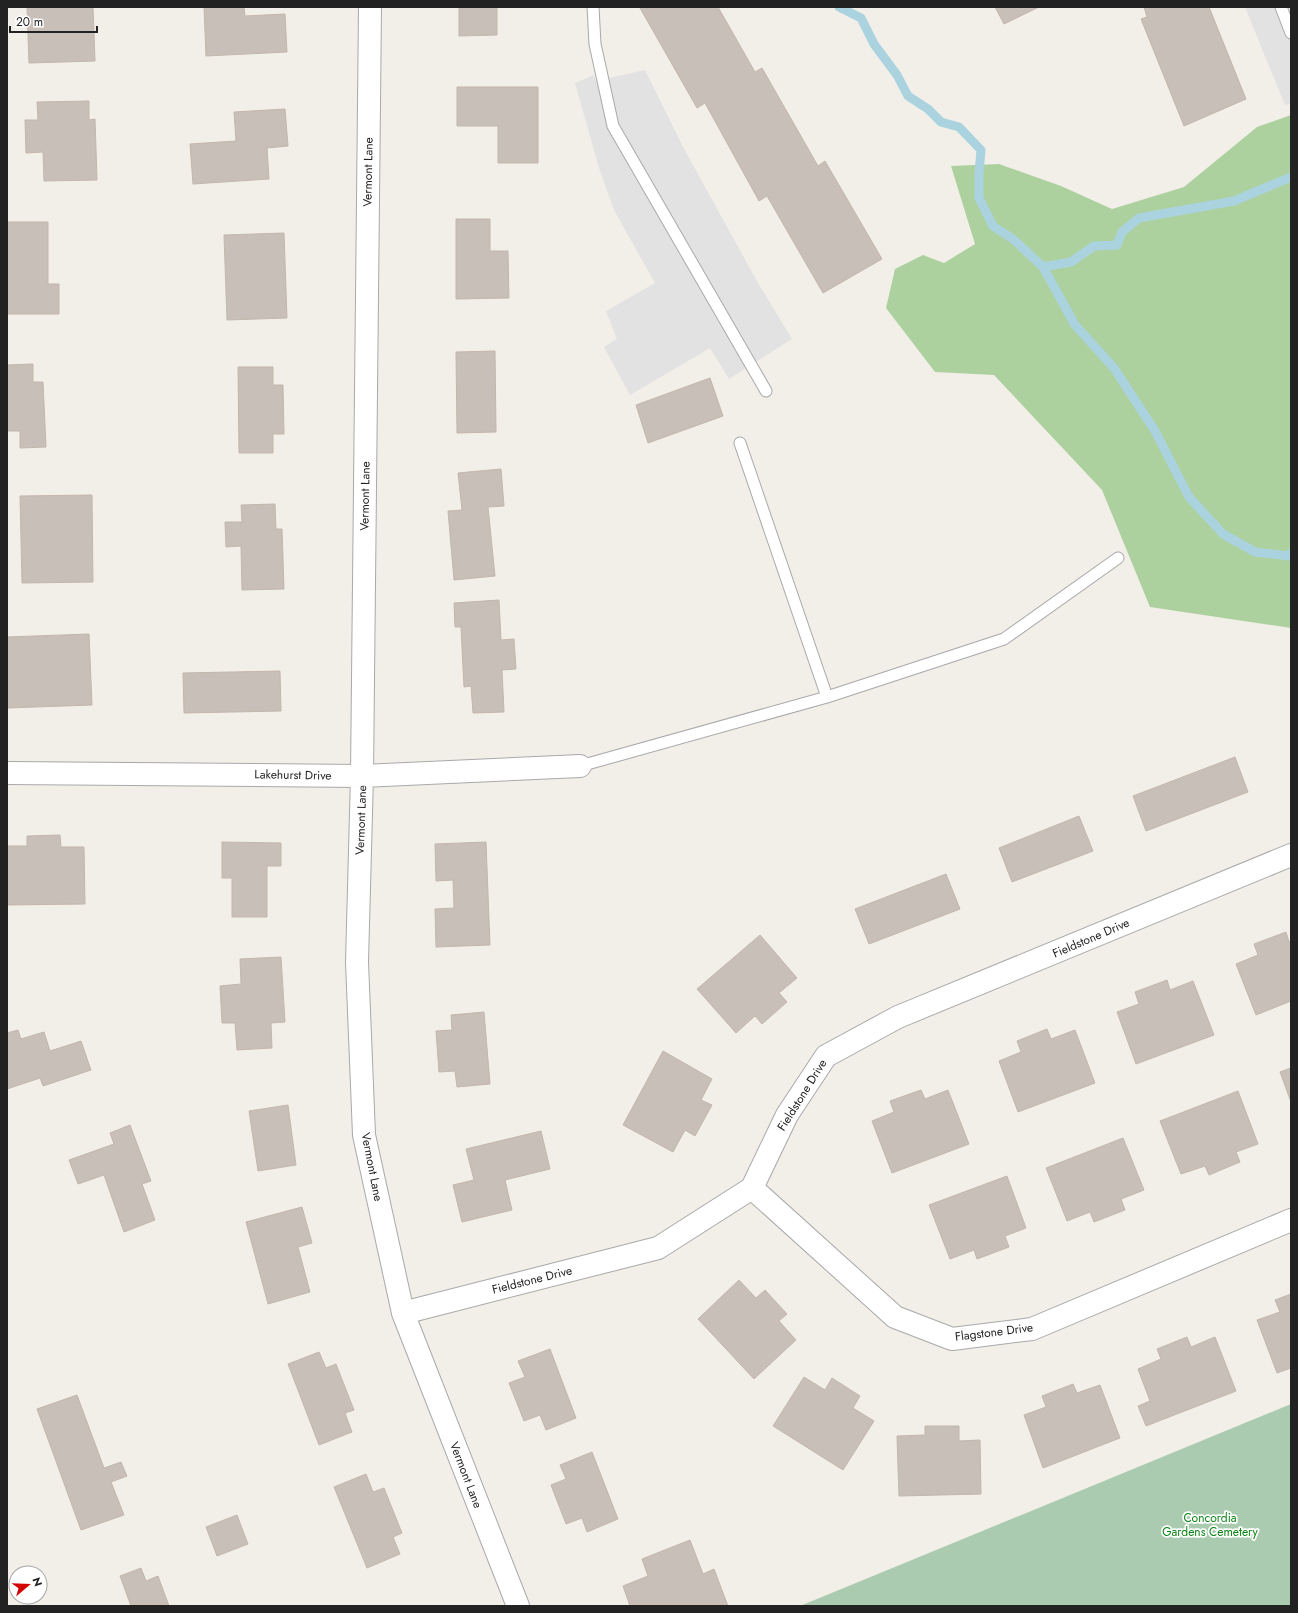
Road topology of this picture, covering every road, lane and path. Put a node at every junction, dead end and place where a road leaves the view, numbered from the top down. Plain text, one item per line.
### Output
1 (370, 7) edge
2 (593, 7) edge
3 (1281, 7) edge
4 (1291, 33) edge
5 (766, 391) dead end
6 (740, 443) dead end
7 (1118, 558) dead end
8 (827, 697) junction
9 (580, 766) joint
10 (7, 773) edge
11 (362, 776) junction
12 (1291, 855) edge
13 (752, 1188) junction
14 (1291, 1220) edge
15 (403, 1313) junction
16 (518, 1606) edge

1 - 11 street, Vermont Lane
2 - 5 lane
3 - 4 lane
6 - 8 lane
7 - 8 lane
8 - 9 lane
9 - 11 street, Lakehurst Drive
10 - 11 street, Lakehurst Drive
11 - 15 street, Vermont Lane
12 - 13 street, Fieldstone Drive
13 - 14 street, Flagstone Drive
13 - 15 street, Fieldstone Drive
15 - 16 street, Vermont Lane

